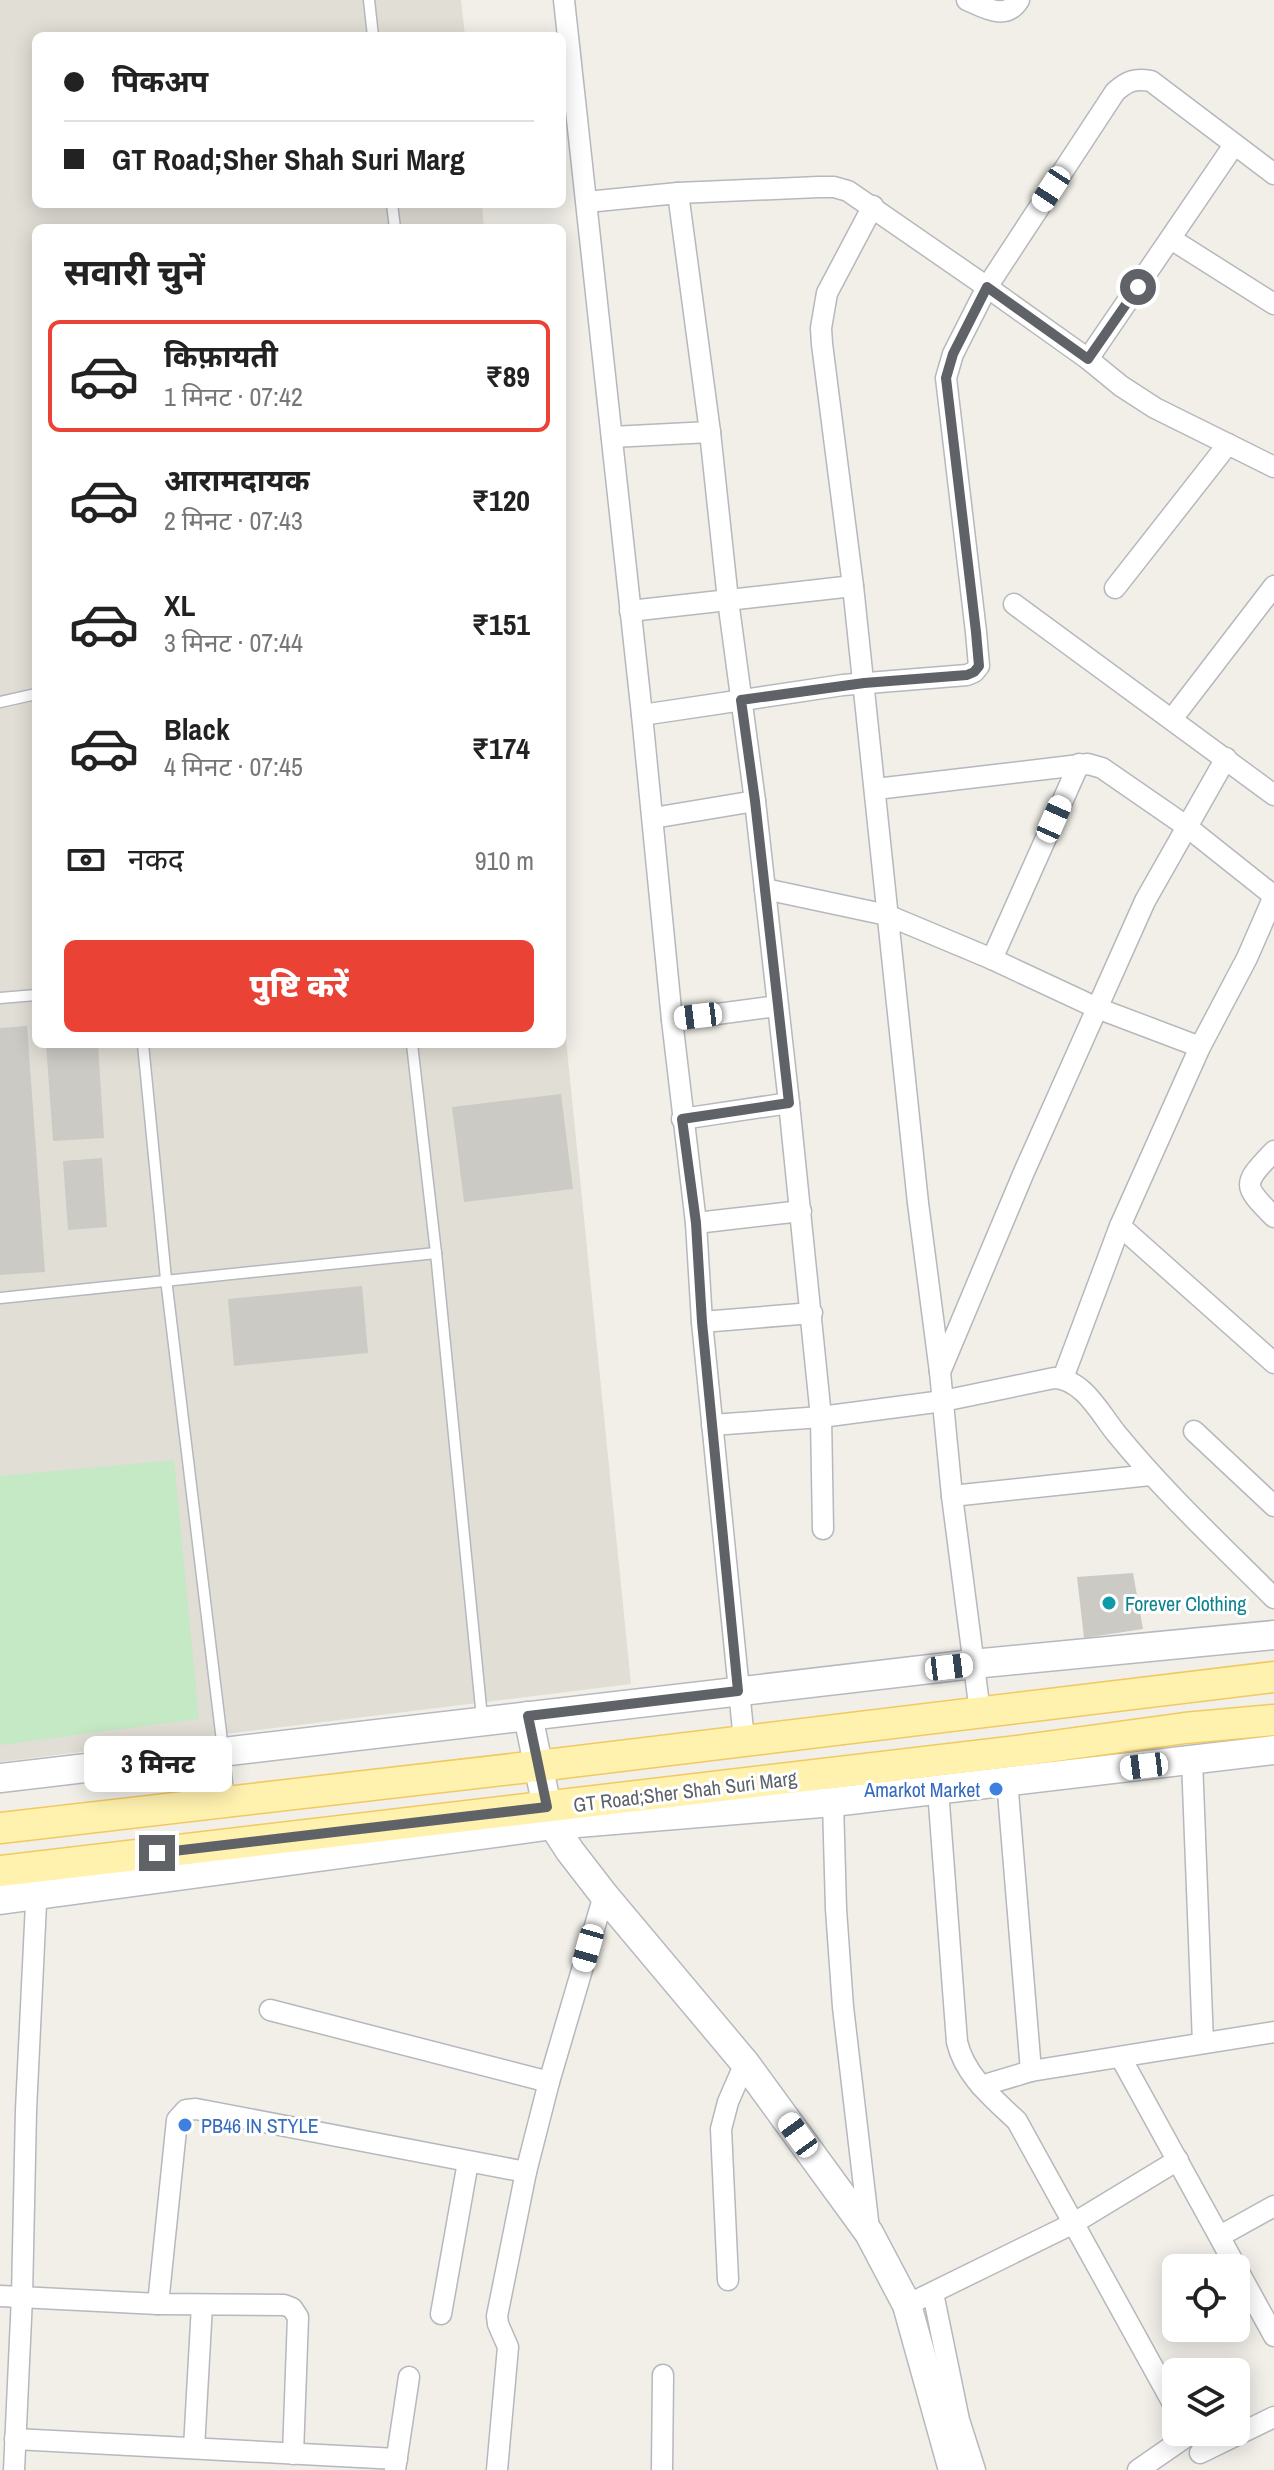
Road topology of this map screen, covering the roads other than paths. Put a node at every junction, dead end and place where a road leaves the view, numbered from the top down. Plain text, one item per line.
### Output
1 (369, 0) edge
2 (564, 0) edge
3 (967, 0) edge
4 (1019, 0) edge
5 (373, 32) edge
6 (1234, 145) junction
7 (1274, 174) edge
8 (678, 193) junction
9 (587, 202) junction
10 (873, 206) junction
11 (1171, 239) junction
12 (987, 287) junction
13 (1274, 304) edge
14 (1088, 359) junction
15 (710, 432) junction
16 (612, 437) junction
17 (1228, 444) junction
18 (1274, 467) edge
19 (853, 586) junction
20 (1274, 586) edge
21 (1115, 588) dead end
22 (728, 600) junction
23 (1014, 604) dead end
24 (630, 611) junction
25 (864, 683) junction
26 (32, 695) edge
27 (741, 700) junction
28 (0, 702) edge
29 (642, 715) junction
30 (1172, 719) junction
31 (1226, 758) junction
32 (1079, 764) junction
33 (876, 789) junction
34 (1274, 795) edge
35 (755, 801) junction
36 (653, 818) junction
37 (1186, 826) junction
38 (765, 889) junction
39 (1274, 896) edge
40 (887, 915) junction
41 (992, 959) junction
42 (32, 995) edge
43 (0, 998) edge
44 (777, 1006) junction
45 (1097, 1008) junction
46 (672, 1020) junction
47 (1200, 1047) junction
48 (143, 1048) edge
49 (412, 1048) edge
50 (789, 1103) junction
51 (682, 1119) junction
52 (1274, 1151) edge
53 (801, 1211) junction
54 (1274, 1217) edge
55 (696, 1223) junction
56 (1120, 1226) junction
57 (436, 1253) junction
58 (166, 1279) junction
59 (0, 1298) edge
60 (812, 1313) junction
61 (702, 1322) junction
62 (1274, 1363) edge
63 (940, 1372) junction
64 (1063, 1378) junction
65 (943, 1401) junction
66 (821, 1417) junction
67 (712, 1425) junction
68 (1194, 1431) dead end
69 (1150, 1475) junction
70 (952, 1496) junction
71 (1274, 1506) edge
72 (823, 1529) dead end
73 (1274, 1598) edge
74 (1274, 1635) edge
75 (973, 1664) junction
76 (1274, 1677) edge
77 (738, 1691) junction
78 (980, 1712) junction
79 (528, 1716) junction
80 (482, 1720) junction
81 (1274, 1720) edge
82 (744, 1740) junction
83 (1274, 1750) edge
84 (224, 1751) junction
85 (1192, 1760) junction
86 (538, 1766) junction
87 (0, 1778) edge
88 (1007, 1780) junction
89 (938, 1790) junction
90 (229, 1801) junction
91 (833, 1802) junction
92 (550, 1816) junction
93 (0, 1828) edge
94 (0, 1871) edge
95 (37, 1881) junction
96 (604, 1895) junction
97 (0, 1900) edge
98 (270, 2010) dead end
99 (1274, 2032) edge
100 (1203, 2043) junction
101 (1121, 2058) junction
102 (745, 2063) junction
103 (1031, 2071) junction
104 (549, 2082) junction
105 (981, 2086) junction
106 (1178, 2160) junction
107 (468, 2162) junction
108 (526, 2172) junction
109 (1274, 2206) edge
110 (1074, 2223) junction
111 (869, 2233) junction
112 (1220, 2236) junction
113 (728, 2280) dead end
114 (933, 2293) junction
115 (0, 2296) edge
116 (22, 2297) junction
117 (158, 2304) junction
118 (202, 2305) junction
119 (907, 2305) junction
120 (441, 2314) dead end
121 (1274, 2336) edge
122 (663, 2375) dead end
123 (409, 2377) dead end
124 (1162, 2383) edge
125 (8, 2402) edge
126 (1274, 2417) edge
127 (15, 2439) junction
128 (1172, 2446) edge
129 (194, 2448) junction
130 (293, 2454) junction
131 (1205, 2462) edge
132 (396, 2464) edge
133 (14, 2470) edge
134 (497, 2470) edge
135 (662, 2470) edge
136 (953, 2470) edge
137 (975, 2470) edge
138 (1138, 2470) edge

1 - 5 lane
2 - 9 street
3 - 4 street
6 - 7 street
6 - 11 street
6 - 12 street
8 - 9 street
8 - 10 street
8 - 15 street
9 - 16 street
10 - 12 street
10 - 19 street
11 - 13 street
11 - 14 street
12 - 14 street
12 - 25 street
14 - 17 street
15 - 16 street
15 - 22 street
16 - 24 street
17 - 18 street
17 - 21 street
19 - 22 street
19 - 25 street
20 - 30 street
22 - 24 street
22 - 27 street
23 - 30 street
24 - 29 street
25 - 27 street
25 - 33 street
26 - 28 lane
27 - 29 street
27 - 35 street
29 - 36 street
30 - 31 street
31 - 34 street
31 - 37 street
32 - 33 street
32 - 37 street
32 - 41 street
33 - 40 street
35 - 36 street
35 - 38 street
36 - 46 street
37 - 39 street
37 - 45 street
38 - 40 street
38 - 44 street
39 - 47 street
40 - 41 street
40 - 63 street
41 - 45 street
42 - 43 lane
44 - 46 street
44 - 50 street
45 - 47 street
45 - 63 street
46 - 51 street
47 - 56 street
48 - 58 lane
49 - 57 lane
50 - 51 street
50 - 53 street
51 - 55 street
52 - 54 street
53 - 55 street
53 - 60 street
55 - 61 street
56 - 62 street
56 - 64 street
57 - 58 lane
57 - 80 lane
58 - 59 lane
58 - 84 lane
60 - 61 street
60 - 66 street
61 - 67 street
63 - 65 street
64 - 65 street
64 - 69 street
65 - 66 street
65 - 70 street
66 - 67 street
66 - 72 street
67 - 77 street
68 - 71 street
69 - 70 street
69 - 73 street
70 - 75 street
74 - 75 main road
75 - 77 main road
75 - 78 street
76 - 78 main road
77 - 79 main road
77 - 82 street
78 - 82 main road
79 - 80 main road
79 - 86 main road
80 - 84 main road
81 - 92 main road, GT Road;Sher Shah Suri Marg
82 - 86 main road
83 - 85 main road
84 - 87 main road
84 - 90 lane
85 - 88 main road
85 - 100 street
86 - 90 main road
86 - 92 main road
88 - 89 main road
88 - 103 street
89 - 91 main road
89 - 105 street
90 - 93 main road
91 - 92 main road
91 - 111 street
92 - 95 main road, GT Road;Sher Shah Suri Marg
92 - 96 main road
94 - 95 main road, GT Road;Sher Shah Suri Marg
95 - 97 main road
95 - 116 street
96 - 102 main road
96 - 104 street
98 - 104 street
99 - 100 street
100 - 101 street
101 - 103 street
101 - 106 street
102 - 111 main road
102 - 113 street
103 - 105 street
104 - 108 street
105 - 110 street
106 - 110 street
106 - 112 street
107 - 108 street
107 - 117 street
107 - 120 street
108 - 134 street
109 - 112 street
110 - 114 street
110 - 124 street
111 - 119 main road
112 - 121 street
114 - 119 street
114 - 137 street
115 - 116 street
116 - 117 street
116 - 125 street
117 - 118 street
118 - 129 street
118 - 130 street
119 - 136 main road
122 - 135 street
123 - 132 street
125 - 127 street
126 - 131 street
127 - 129 street
127 - 133 street
128 - 138 street
129 - 130 street
130 - 132 street

